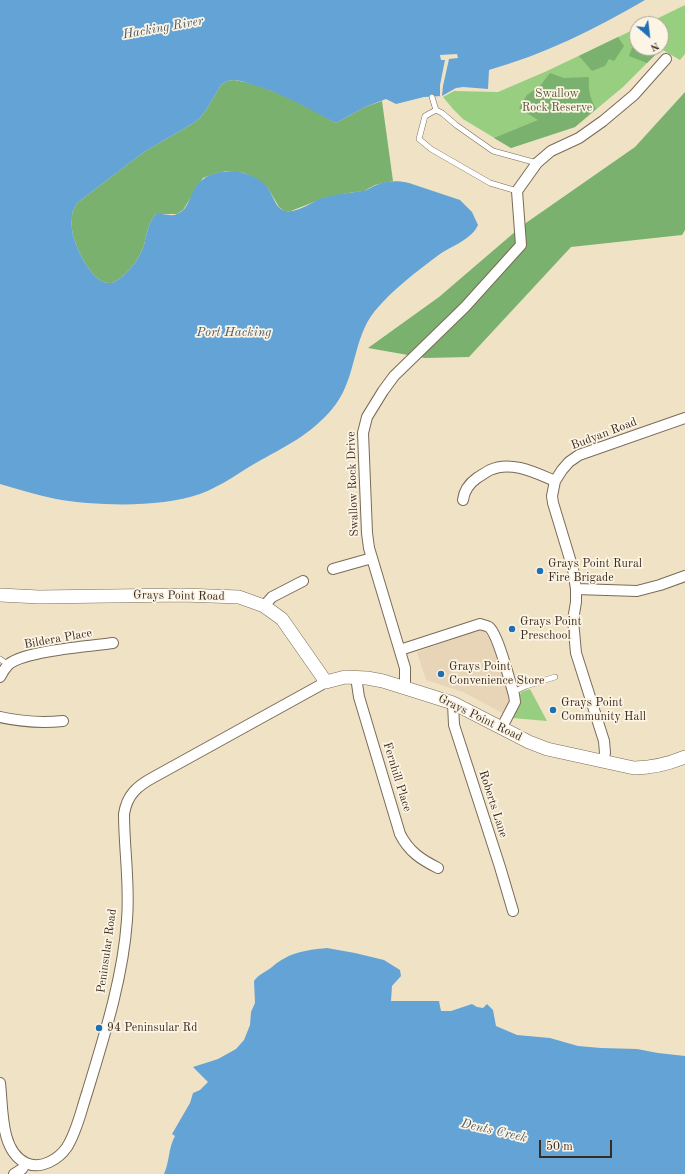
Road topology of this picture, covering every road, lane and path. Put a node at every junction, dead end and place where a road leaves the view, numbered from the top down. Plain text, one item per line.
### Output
1 (666, 59) dead end
2 (432, 96) dead end
3 (436, 110) junction
4 (537, 164) junction
5 (518, 191) junction
6 (685, 418) edge
7 (555, 481) junction
8 (463, 500) dead end
9 (372, 558) junction
10 (333, 569) dead end
11 (685, 576) edge
12 (303, 581) dead end
13 (576, 589) junction
14 (0, 595) edge
15 (264, 606) junction
16 (113, 642) dead end
17 (400, 650) junction
18 (0, 659) edge
19 (9, 665) junction
20 (0, 677) edge
21 (356, 677) junction
22 (555, 677) dead end
23 (326, 682) junction
24 (405, 687) junction
25 (513, 692) junction
26 (453, 703) junction
27 (0, 717) edge
28 (63, 721) dead end
29 (502, 727) junction
30 (685, 757) edge
31 (603, 761) junction
32 (438, 868) dead end
33 (513, 911) dead end
34 (0, 1083) edge
35 (26, 1163) junction
36 (14, 1174) edge

1 - 4 street
2 - 3 lane
3 - 4 lane
3 - 5 lane
4 - 5 street
5 - 9 street, Swallow Rock Drive
6 - 7 street, Budyan Road
7 - 8 street
7 - 13 street
9 - 10 street
9 - 17 street, Swallow Rock Drive
11 - 13 street
12 - 15 street
13 - 31 street
14 - 15 street, Grays Point Road
15 - 23 street, Grays Point Road
16 - 19 street, Bildera Place
17 - 24 street, Swallow Rock Drive
17 - 25 street
18 - 19 lane
19 - 20 street, Bildera Place
21 - 23 street, Grays Point Road
21 - 24 street, Grays Point Road
21 - 32 street, Fernhill Place
22 - 25 lane
23 - 35 street, Peninsular Road
24 - 26 street, Grays Point Road
25 - 29 street
26 - 29 street, Grays Point Road
26 - 33 street, Roberts Lane
27 - 28 street
29 - 31 street, Grays Point Road
30 - 31 street, Grays Point Road
34 - 35 street
35 - 36 street

